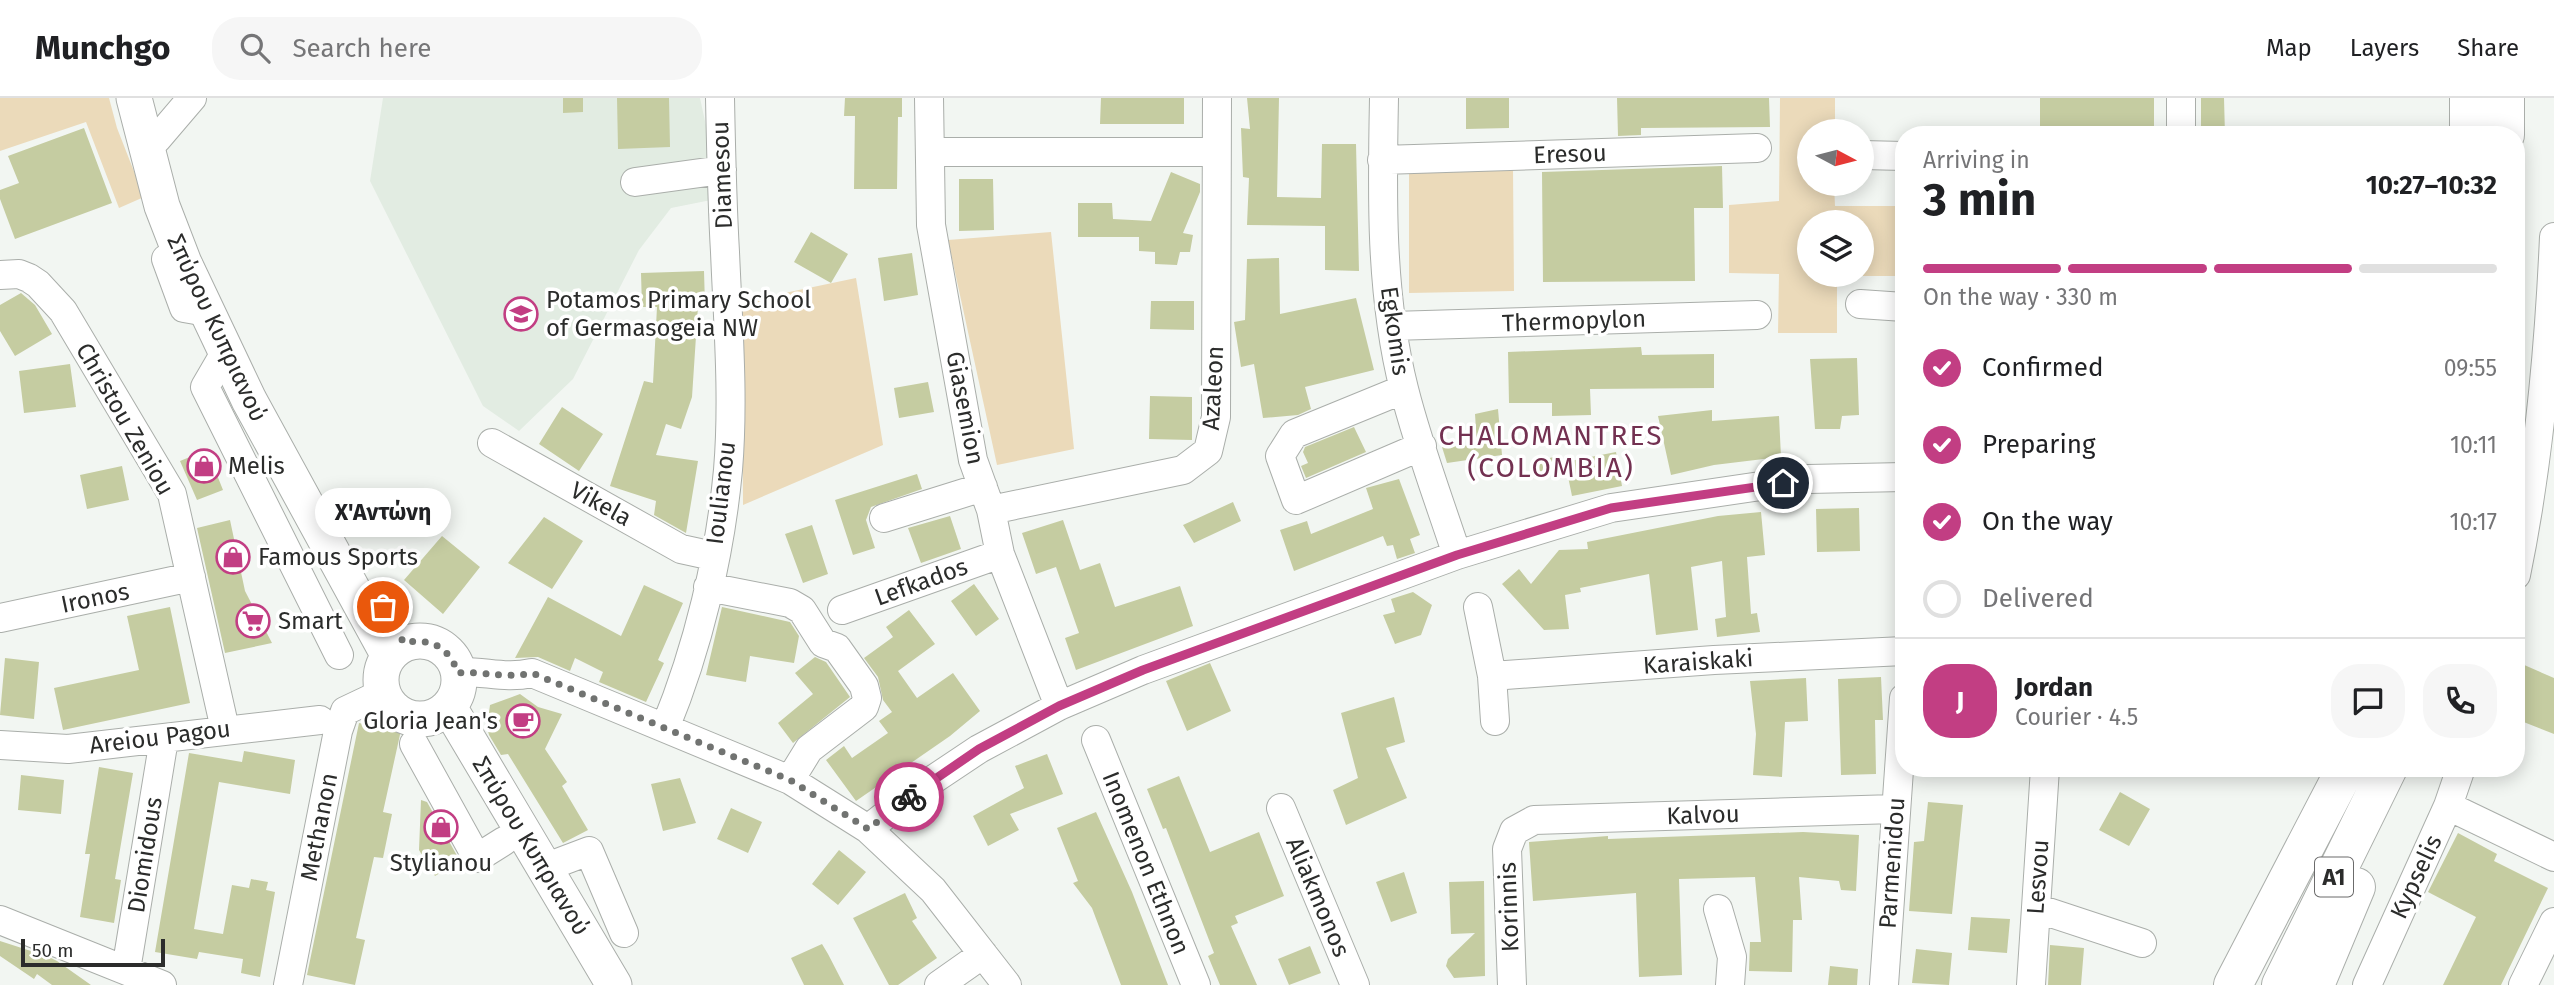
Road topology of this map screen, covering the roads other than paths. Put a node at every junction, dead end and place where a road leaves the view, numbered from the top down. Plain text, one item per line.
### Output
1 (120, 98) edge
2 (134, 98) edge
3 (147, 98) edge
4 (191, 98) edge
5 (720, 98) edge
6 (929, 98) edge
7 (1217, 98) edge
8 (1384, 98) edge
9 (2181, 98) edge
10 (2469, 98) edge
11 (2505, 98) edge
12 (2181, 126) edge
13 (2469, 126) edge
14 (2504, 126) edge
15 (157, 139) junction
16 (1757, 148) dead end
17 (930, 152) junction
18 (1216, 152) junction
19 (1874, 155) edge
20 (1895, 156) edge
21 (1382, 160) junction
22 (722, 170) junction
23 (635, 182) dead end
24 (2554, 237) edge
25 (724, 252) joint
26 (0, 275) edge
27 (1860, 304) dead end
28 (1895, 306) edge
29 (207, 312) junction
30 (1757, 315) dead end
31 (1392, 326) junction
32 (2551, 350) edge
33 (226, 351) junction
34 (1404, 389) junction
35 (492, 443) dead end
36 (1422, 446) junction
37 (1895, 477) edge
38 (987, 498) junction
39 (379, 509) dead end
40 (884, 518) dead end
41 (327, 528) junction
42 (2525, 533) edge
43 (1000, 554) junction
44 (1457, 555) junction
45 (713, 556) junction
46 (290, 558) junction
47 (191, 578) junction
48 (708, 587) junction
49 (1478, 607) dead end
50 (842, 610) dead end
51 (0, 618) edge
52 (397, 650) junction
53 (1895, 651) edge
54 (339, 655) dead end
55 (458, 673) junction
56 (1492, 676) junction
57 (383, 693) junction
58 (1059, 706) junction
59 (320, 720) dead end
60 (1495, 721) dead end
61 (432, 723) junction
62 (666, 727) junction
63 (225, 729) junction
64 (164, 739) junction
65 (1096, 740) dead end
66 (0, 746) edge
67 (1898, 777) edge
68 (2044, 777) edge
69 (2342, 777) edge
70 (2344, 777) edge
71 (2384, 777) edge
72 (2390, 777) edge
73 (2458, 777) edge
74 (790, 780) junction
75 (2448, 806) junction
76 (1281, 808) dead end
77 (1895, 809) junction
78 (868, 829) junction
79 (1514, 831) joint
80 (2554, 857) edge
81 (544, 868) junction
82 (2036, 908) junction
83 (1718, 909) dead end
84 (0, 920) edge
85 (2554, 922) edge
86 (624, 933) dead end
87 (2142, 943) dead end
88 (983, 954) junction
89 (126, 970) junction
90 (162, 985) edge
91 (288, 985) edge
92 (590, 985) edge
93 (614, 985) edge
94 (939, 985) edge
95 (1007, 985) edge
96 (1196, 985) edge
97 (1355, 985) edge
98 (1512, 985) edge
99 (1730, 985) edge
100 (1884, 985) edge
101 (2031, 985) edge
102 (2233, 985) edge
103 (2257, 985) edge
104 (2281, 985) edge
105 (2315, 985) edge
106 (2367, 985) edge
107 (2524, 985) edge

1 - 29 street
2 - 29 main road, Σπύρου Κυπριανού
3 - 15 main road, Σπύρου Κυπριανού
4 - 15 street
5 - 22 street, Diamesou
6 - 17 street, Giasemion
7 - 18 street, Azaleon
8 - 21 street, Egkomis
9 - 12 street
10 - 13 highway
11 - 14 highway
15 - 41 main road, Σπύρου Κυπριανού
16 - 21 street, Eresou
17 - 18 street
17 - 38 street, Giasemion
18 - 38 street, Azaleon
19 - 20 street
21 - 31 street, Egkomis
22 - 23 street
22 - 25 street, Diamesou
24 - 32 street
25 - 45 street, Ioulianou
26 - 47 street, Christou Zeniou
27 - 28 street
29 - 33 main road, Σπύρου Κυπριανού
30 - 31 street, Thermopylon
31 - 34 street, Egkomis
32 - 42 street
33 - 41 main road, Σπύρου Κυπριανού
33 - 46 street
34 - 36 street, Egkomis
34 - 36 street
35 - 45 street, Vikela
36 - 44 street, Egkomis
37 - 44 street
38 - 40 street, Azaleon
38 - 43 street, Giasemion
39 - 41 street
41 - 46 street
41 - 52 main road, Σπύρου Κυπριανού
43 - 50 street, Lefkados
43 - 58 street, Giasemion
44 - 58 street
45 - 48 street, Ioulianou
46 - 54 street
47 - 51 street, Ironos
47 - 63 street, Christou Zeniou
48 - 62 street, Ioulianou
48 - 74 street
49 - 56 street
52 - 55 main road
52 - 57 main road
53 - 56 street, Karaiskaki
55 - 61 main road
55 - 62 street
56 - 60 street
57 - 61 main road
57 - 91 street, Methanon
58 - 78 street
59 - 63 street, Areiou Pagou
61 - 81 main road, Σπύρου Κυπριανού
61 - 92 main road, Σπύρου Κυπριανού
62 - 74 street
63 - 64 street, Areiou Pagou
64 - 66 street, Areiou Pagou
64 - 89 street, Diomidous
65 - 96 street, Inomenon Ethnon
67 - 77 street, Parmenidou
68 - 82 street, Lesvou
69 - 102 highway
70 - 103 highway, A1
71 - 104 highway, A1
72 - 105 highway
73 - 75 street, Kypselis
74 - 78 street
75 - 80 street
75 - 106 street, Kypselis
76 - 97 street, Aliakmonos
77 - 79 street, Kalvou
77 - 100 street, Parmenidou
78 - 88 street
79 - 98 street, Korinnis
81 - 86 street
81 - 93 main road, Σπύρου Κυπριανού
82 - 87 street
82 - 101 street, Lesvou
83 - 99 street
84 - 89 street
85 - 107 street
88 - 94 street
88 - 95 street
89 - 90 street

